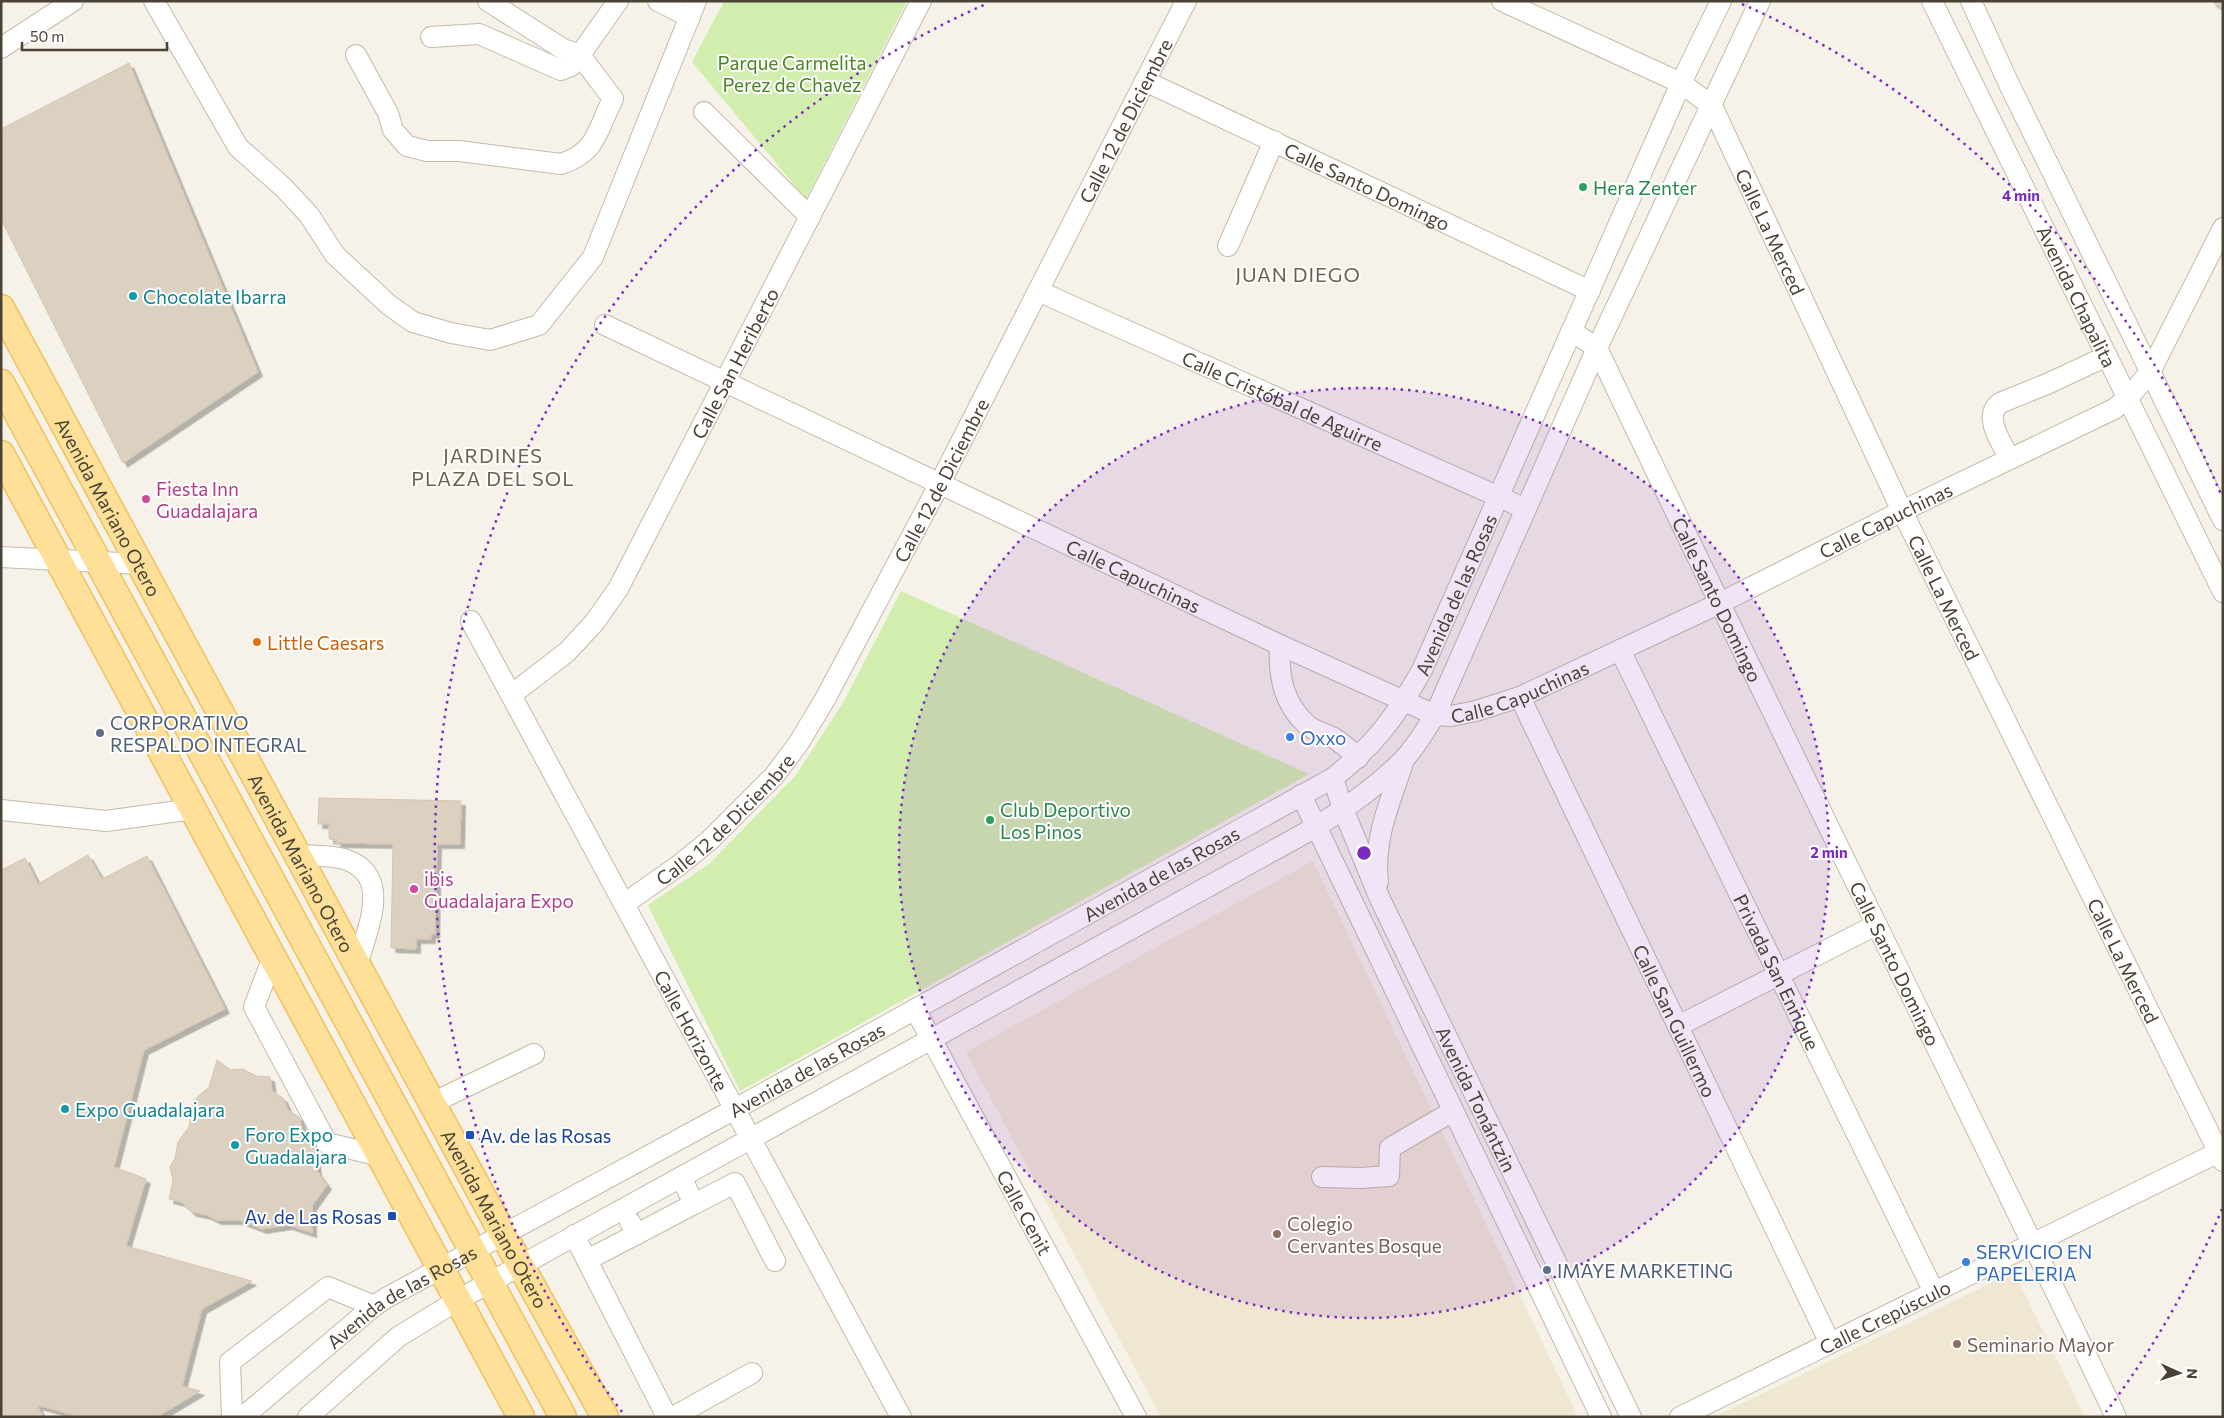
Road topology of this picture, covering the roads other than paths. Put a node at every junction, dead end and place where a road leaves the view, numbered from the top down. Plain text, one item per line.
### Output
1 (73, 1) edge
2 (154, 1) edge
3 (488, 1) edge
4 (618, 1) edge
5 (658, 1) edge
6 (921, 1) edge
7 (1186, 1) edge
8 (1502, 1) edge
9 (1721, 1) edge
10 (1760, 1) edge
11 (1932, 1) edge
12 (1971, 1) edge
13 (693, 9) edge
14 (431, 37) dead end
15 (1, 48) edge
16 (356, 55) dead end
17 (580, 55) junction
18 (1145, 81) junction
19 (1682, 83) junction
20 (2009, 84) junction
21 (1979, 98) junction
22 (1712, 106) junction
23 (704, 112) dead end
24 (1274, 141) junction
25 (810, 217) junction
26 (2223, 228) edge
27 (1228, 246) dead end
28 (1590, 290) junction
29 (1038, 291) junction
30 (1, 308) edge
31 (605, 325) dead end
32 (1571, 331) junction
33 (1597, 348) junction
34 (2108, 356) junction
35 (2150, 372) junction
36 (1, 383) edge
37 (724, 383) junction
38 (2128, 398) junction
39 (1, 454) edge
40 (2010, 459) junction
41 (939, 484) junction
42 (1497, 497) junction
43 (1526, 509) junction
44 (1902, 511) junction
45 (2223, 520) edge
46 (1, 557) edge
47 (60, 562) junction
48 (98, 562) junction
49 (140, 564) junction
50 (2223, 592) edge
51 (1718, 604) junction
52 (471, 621) dead end
53 (1280, 645) junction
54 (1620, 650) junction
55 (511, 695) junction
56 (1520, 697) junction
57 (1405, 701) junction
58 (1435, 715) junction
59 (1358, 758) junction
60 (1405, 758) junction
61 (1333, 778) junction
62 (1301, 795) junction
63 (193, 809) junction
64 (1343, 809) junction
65 (1, 810) edge
66 (1316, 827) junction
67 (298, 855) junction
68 (1380, 899) junction
69 (624, 904) junction
70 (1876, 925) junction
71 (273, 957) junction
72 (357, 965) junction
73 (1779, 974) junction
74 (915, 1009) junction
75 (1678, 1026) junction
76 (931, 1040) junction
77 (534, 1054) dead end
78 (432, 1103) junction
79 (734, 1108) junction
80 (1453, 1111) junction
81 (751, 1138) junction
82 (2221, 1154) edge
83 (380, 1156) junction
84 (1322, 1176) dead end
85 (681, 1177) junction
86 (694, 1204) junction
87 (623, 1208) junction
88 (503, 1234) junction
89 (637, 1234) junction
90 (574, 1235) junction
91 (2033, 1243) junction
92 (472, 1252) junction
93 (587, 1260) junction
94 (775, 1261) dead end
95 (521, 1264) junction
96 (441, 1268) junction
97 (490, 1282) junction
98 (1934, 1292) junction
99 (458, 1300) junction
100 (374, 1306) junction
101 (1830, 1343) junction
102 (752, 1373) dead end
103 (232, 1417) edge
104 (242, 1417) edge
105 (308, 1417) edge
106 (521, 1417) edge
107 (563, 1417) edge
108 (606, 1417) edge
109 (667, 1417) edge
110 (673, 1417) edge
111 (901, 1417) edge
112 (1136, 1417) edge
113 (1601, 1417) edge
114 (1631, 1417) edge
115 (1680, 1417) edge
116 (2116, 1417) edge

1 - 15 street
2 - 13 street
3 - 17 street
4 - 17 street
5 - 13 street
6 - 25 street, Calle San Heriberto
7 - 18 street, Calle 12 de Diciembre
8 - 19 street, Calle La Merced
9 - 19 street, Avenida de las Rosas
10 - 22 street, Avenida de las Rosas
11 - 21 street, Avenida Chapalita
12 - 20 street, Avenida Chapalita
14 - 17 street
16 - 17 street
18 - 24 street, Calle Santo Domingo
18 - 29 street, Calle 12 de Diciembre
19 - 22 street, Calle La Merced
19 - 28 street, Avenida de las Rosas
20 - 21 street
20 - 35 street, Avenida Chapalita
21 - 34 street, Avenida Chapalita
22 - 33 street, Avenida de las Rosas
22 - 44 street, Calle La Merced
23 - 25 street
24 - 27 street
24 - 28 street, Calle Santo Domingo
25 - 37 street, Calle San Heriberto
26 - 35 street, Calle Capuchinas
28 - 32 street, Avenida de las Rosas
29 - 41 street, Calle 12 de Diciembre
29 - 42 street, Calle Cristóbal de Aguirre
30 - 49 main road, Avenida Mariano Otero
31 - 37 street, Calle Capuchinas
32 - 33 street
32 - 42 street, Avenida de las Rosas
33 - 43 street, Avenida de las Rosas
33 - 51 street, Calle Santo Domingo
34 - 38 street, Avenida Chapalita
34 - 40 street
35 - 38 street, Calle Capuchinas
35 - 45 street, Avenida Chapalita
36 - 48 main road, Avenida Mariano Otero
37 - 41 street, Calle Capuchinas
37 - 55 street, Calle San Heriberto
38 - 40 street, Calle Capuchinas
38 - 50 street, Avenida Chapalita
39 - 47 main road
40 - 44 street, Calle Capuchinas
41 - 53 street, Calle Capuchinas
41 - 69 street, Calle 12 de Diciembre
42 - 43 street, Calle Cristóbal de Aguirre
42 - 57 street, Avenida de las Rosas
43 - 58 street, Avenida de las Rosas
44 - 51 street, Calle Capuchinas
44 - 82 street, Calle La Merced
46 - 47 street
47 - 48 street
47 - 63 main road
48 - 49 street
48 - 92 main road, Avenida Mariano Otero
49 - 67 main road, Avenida Mariano Otero
51 - 54 street, Calle Capuchinas
51 - 70 street, Calle Santo Domingo
52 - 55 street, Calle Horizonte
53 - 57 street, Calle Capuchinas
53 - 59 street
54 - 56 street, Calle Capuchinas
54 - 73 street, Privada San Enrique
55 - 69 street, Calle Horizonte
56 - 58 street, Calle Capuchinas
56 - 75 street, Calle San Guillermo
57 - 58 street, Calle Capuchinas
57 - 59 street, Avenida de las Rosas
58 - 60 street, Avenida de las Rosas
59 - 61 street, Avenida de las Rosas
60 - 64 street, Avenida de las Rosas
60 - 68 street
61 - 62 street, Avenida de las Rosas
61 - 64 street, Avenida Tonántzin
62 - 66 street, Avenida Tonántzin
62 - 74 street, Avenida de las Rosas
63 - 65 street
63 - 71 main road
64 - 66 street, Avenida de las Rosas
64 - 68 street, Avenida Tonántzin
66 - 76 street, Avenida de las Rosas
66 - 80 street, Avenida Tonántzin
67 - 72 main road, Avenida Mariano Otero
67 - 72 street
68 - 114 street, Avenida Tonántzin
69 - 79 street, Calle Horizonte
70 - 73 street
70 - 91 street, Calle Santo Domingo
71 - 83 main road
71 - 83 street
72 - 78 main road, Avenida Mariano Otero
73 - 75 street
73 - 98 street, Privada San Enrique
74 - 76 street, Calle Cenit
74 - 79 street, Avenida de las Rosas
75 - 101 street, Calle San Guillermo
76 - 81 street, Avenida de las Rosas
76 - 112 street, Calle Cenit
77 - 78 street
78 - 88 main road, Avenida Mariano Otero
79 - 81 street, Calle Horizonte
79 - 88 street, Avenida de las Rosas
80 - 84 street
80 - 113 street, Avenida Tonántzin
81 - 85 street, Avenida de las Rosas
81 - 111 street, Calle Horizonte
82 - 91 street, Calle Crepúsculo
83 - 96 main road
85 - 86 street
85 - 87 street, Avenida de las Rosas
86 - 89 street
86 - 94 street
87 - 89 street
87 - 90 street, Avenida de las Rosas
88 - 92 street, Avenida de las Rosas
88 - 95 main road, Avenida Mariano Otero
89 - 93 street
90 - 93 street
90 - 95 street, Avenida de las Rosas
91 - 98 street, Calle Crepúsculo
91 - 116 street, Calle Santo Domingo
92 - 96 street, Avenida de las Rosas
92 - 97 main road, Avenida Mariano Otero
93 - 109 street
95 - 97 street, Avenida de las Rosas
95 - 108 main road, Avenida Mariano Otero
96 - 99 main road
96 - 100 street, Avenida de las Rosas
97 - 99 street, Avenida de las Rosas
97 - 107 main road, Avenida Mariano Otero
98 - 101 street, Calle Crepúsculo
99 - 105 street, Avenida de las Rosas
99 - 106 main road
100 - 103 street
100 - 104 street, Avenida de las Rosas
101 - 115 street, Calle Crepúsculo
102 - 110 street

